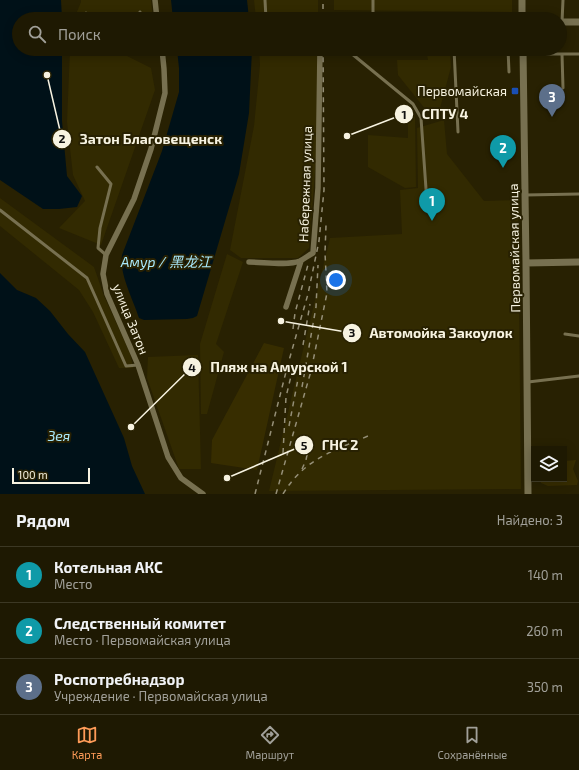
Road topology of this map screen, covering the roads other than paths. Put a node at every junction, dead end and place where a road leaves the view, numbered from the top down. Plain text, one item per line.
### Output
1 (155, 0) edge
2 (265, 0) edge
3 (373, 0) edge
4 (522, 0) edge
5 (563, 0) edge
6 (156, 12) edge
7 (266, 12) edge
8 (373, 12) edge
9 (522, 12) edge
10 (562, 12) edge
11 (567, 22) edge
12 (579, 22) edge
13 (567, 54) edge
14 (579, 54) edge
15 (162, 56) edge
16 (320, 56) edge
17 (355, 56) edge
18 (454, 56) edge
19 (508, 56) edge
20 (523, 56) edge
21 (562, 56) edge
22 (509, 72) dead end
23 (563, 88) dead end
24 (458, 132) dead end
25 (97, 167) dead end
26 (579, 194) edge
27 (525, 195) junction
28 (427, 203) dead end
29 (0, 210) edge
30 (106, 255) junction
31 (301, 261) junction
32 (249, 262) dead end
33 (579, 262) edge
34 (526, 263) junction
35 (286, 307) dead end
36 (565, 334) dead end
37 (579, 336) edge
38 (138, 365) junction
39 (579, 376) edge
40 (526, 382) junction
41 (203, 494) edge
42 (528, 494) edge

1 - 6 street
2 - 7 lane
3 - 8 lane
4 - 9 street
5 - 10 lane
11 - 12 street
13 - 14 lane
15 - 30 street, улица Затон
16 - 31 street, Набережная улица
17 - 28 lane
18 - 24 lane
19 - 22 lane
20 - 27 street, Первомайская улица
21 - 23 lane
25 - 30 lane
26 - 27 lane
27 - 34 street, Первомайская улица
29 - 38 lane
30 - 38 street, улица Затон
31 - 32 street, Набережная улица
31 - 35 street
33 - 34 street
34 - 40 street, Первомайская улица
36 - 37 lane
38 - 41 street, улица Затон
39 - 40 lane
40 - 42 street, Первомайская улица

